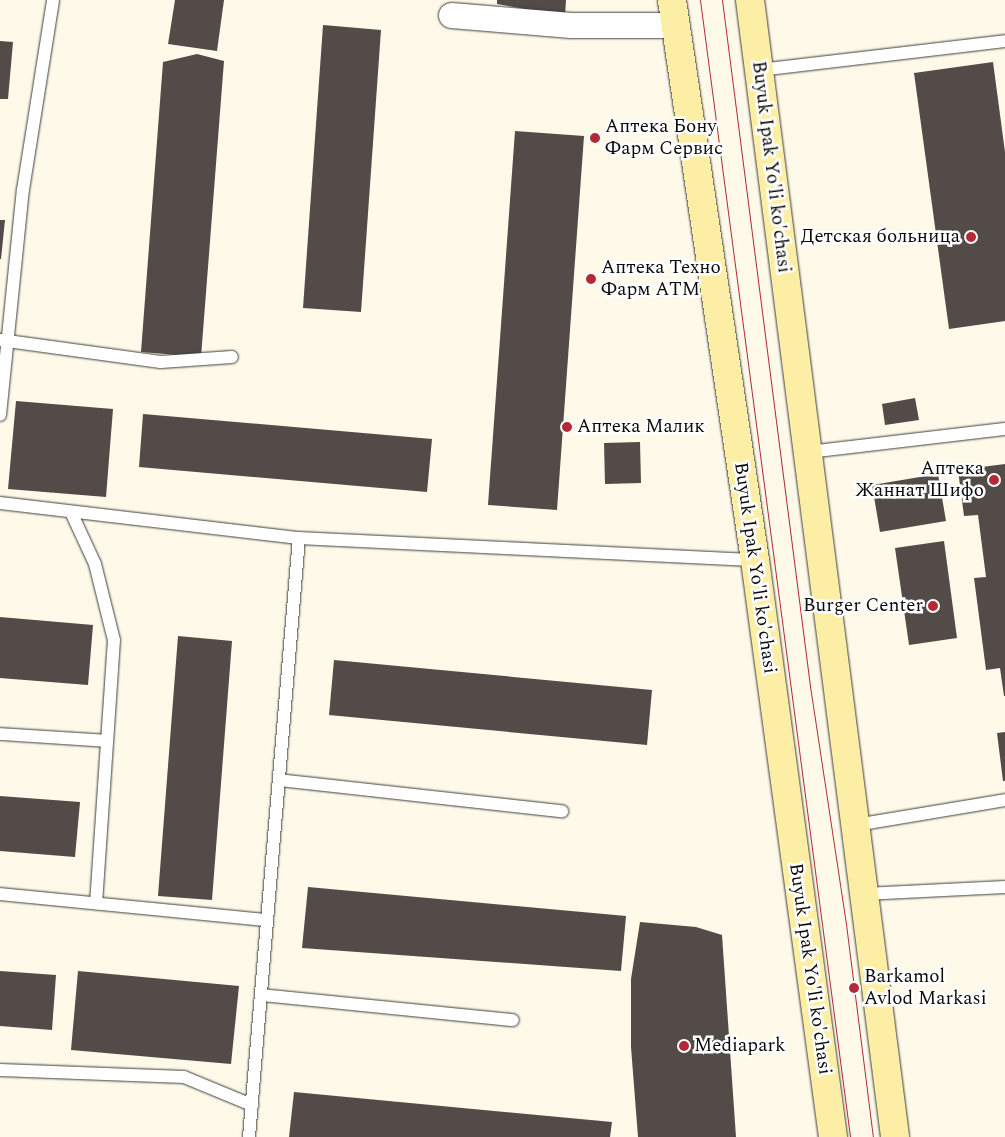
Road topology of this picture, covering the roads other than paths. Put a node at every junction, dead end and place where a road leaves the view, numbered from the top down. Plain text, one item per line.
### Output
1 (53, 0) edge
2 (750, 0) edge
3 (674, 13) edge
4 (451, 15) dead end
5 (1005, 41) edge
6 (759, 70) junction
7 (4, 340) edge
8 (232, 357) dead end
9 (0, 415) edge
10 (1005, 429) edge
11 (808, 452) junction
12 (0, 503) edge
13 (71, 512) junction
14 (299, 538) junction
15 (755, 560) junction
16 (0, 734) edge
17 (107, 741) junction
18 (279, 780) junction
19 (1005, 800) edge
20 (562, 811) dead end
21 (856, 826) junction
22 (1005, 887) edge
23 (0, 894) edge
24 (864, 894) junction
25 (96, 903) junction
26 (267, 920) junction
27 (261, 995) junction
28 (513, 1020) dead end
29 (0, 1070) edge
30 (252, 1105) junction
31 (249, 1137) edge
32 (833, 1137) edge
33 (895, 1137) edge

1 - 7 lane
2 - 6 main road, Buyuk Ipak Yo'li ko'chasi
3 - 4 street
3 - 15 main road, Buyuk Ipak Yo'li ko'chasi
5 - 6 lane
6 - 11 main road, Buyuk Ipak Yo'li ko'chasi
7 - 8 lane
7 - 9 lane
10 - 11 lane
11 - 21 main road, Buyuk Ipak Yo'li ko'chasi
12 - 13 lane
13 - 14 lane
13 - 17 lane
14 - 15 lane
14 - 18 lane
15 - 32 main road, Buyuk Ipak Yo'li ko'chasi
16 - 17 lane
17 - 25 lane
18 - 20 lane
18 - 26 lane
19 - 21 lane
21 - 24 main road, Buyuk Ipak Yo'li ko'chasi
22 - 24 lane
23 - 25 lane
24 - 33 main road, Buyuk Ipak Yo'li ko'chasi
25 - 26 lane
26 - 27 lane
27 - 28 lane
27 - 30 lane
29 - 30 lane
30 - 31 lane

